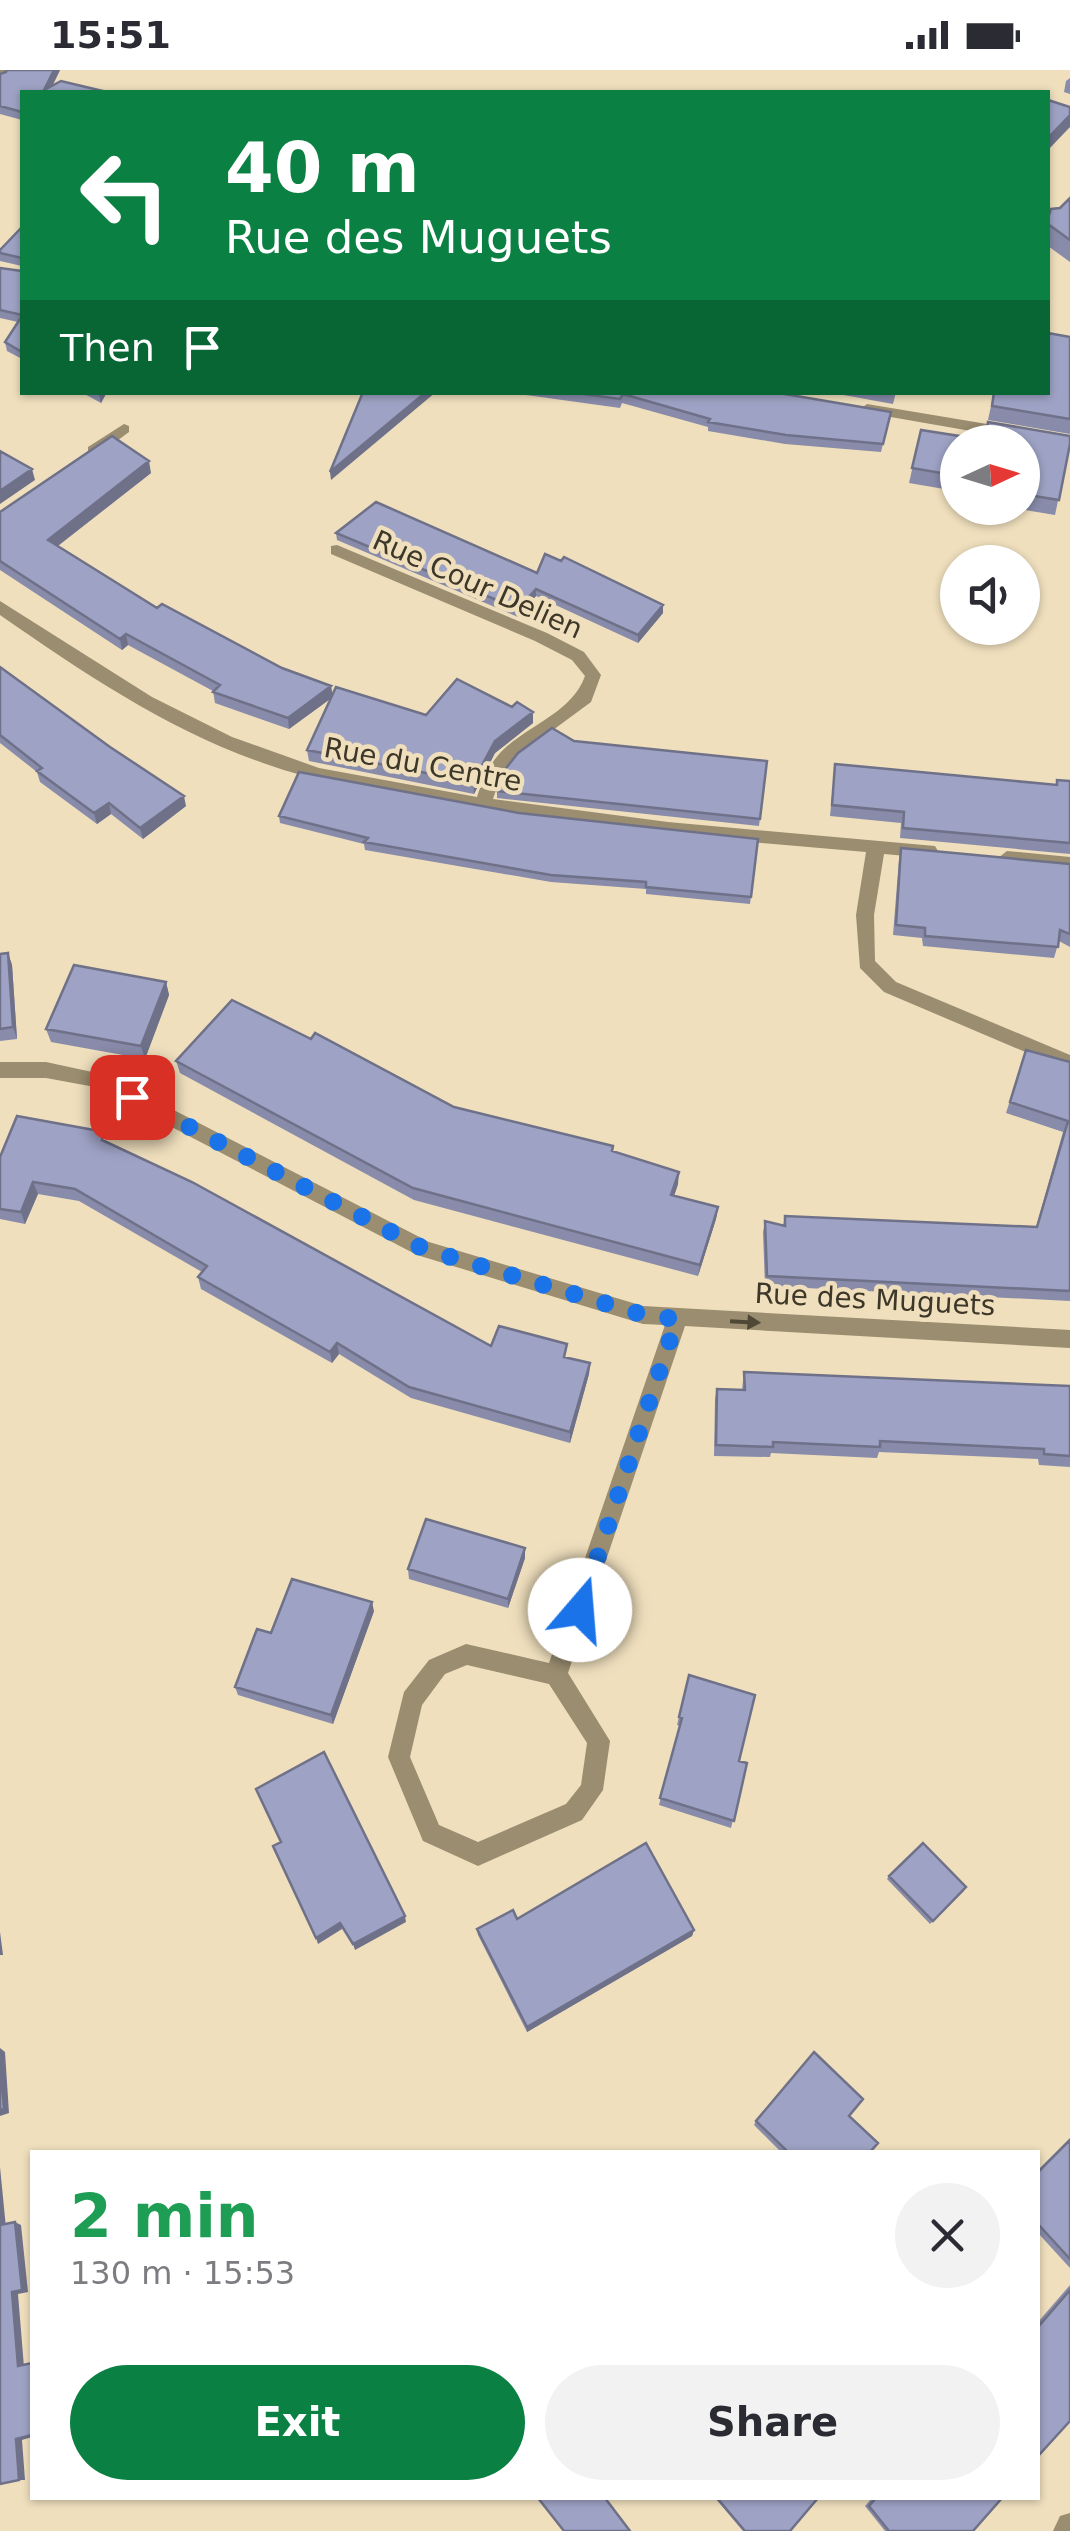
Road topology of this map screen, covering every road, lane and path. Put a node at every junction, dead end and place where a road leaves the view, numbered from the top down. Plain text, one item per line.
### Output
1 (901, 395) edge
2 (845, 405) edge
3 (900, 414) junction
4 (966, 425) edge
5 (124, 429) dead end
6 (76, 464) edge
7 (337, 550) edge
8 (0, 607) edge
9 (482, 806) junction
10 (876, 847) junction
11 (954, 854) edge
12 (992, 857) edge
13 (1070, 864) edge
14 (1070, 1064) edge
15 (0, 1070) edge
16 (677, 1319) junction
17 (1070, 1339) edge
18 (556, 1674) junction

1 - 3 street
2 - 3 street
3 - 4 street
5 - 6 street
7 - 9 street, Rue Cour Delien
8 - 9 street, Rue du Centre
9 - 10 street, Rue du Centre
10 - 11 street, Rue du Centre
10 - 14 street
12 - 13 street
15 - 16 street, Rue des Muguets
16 -> 17 street, Rue des Muguets
16 - 18 street
18 - 18 street

